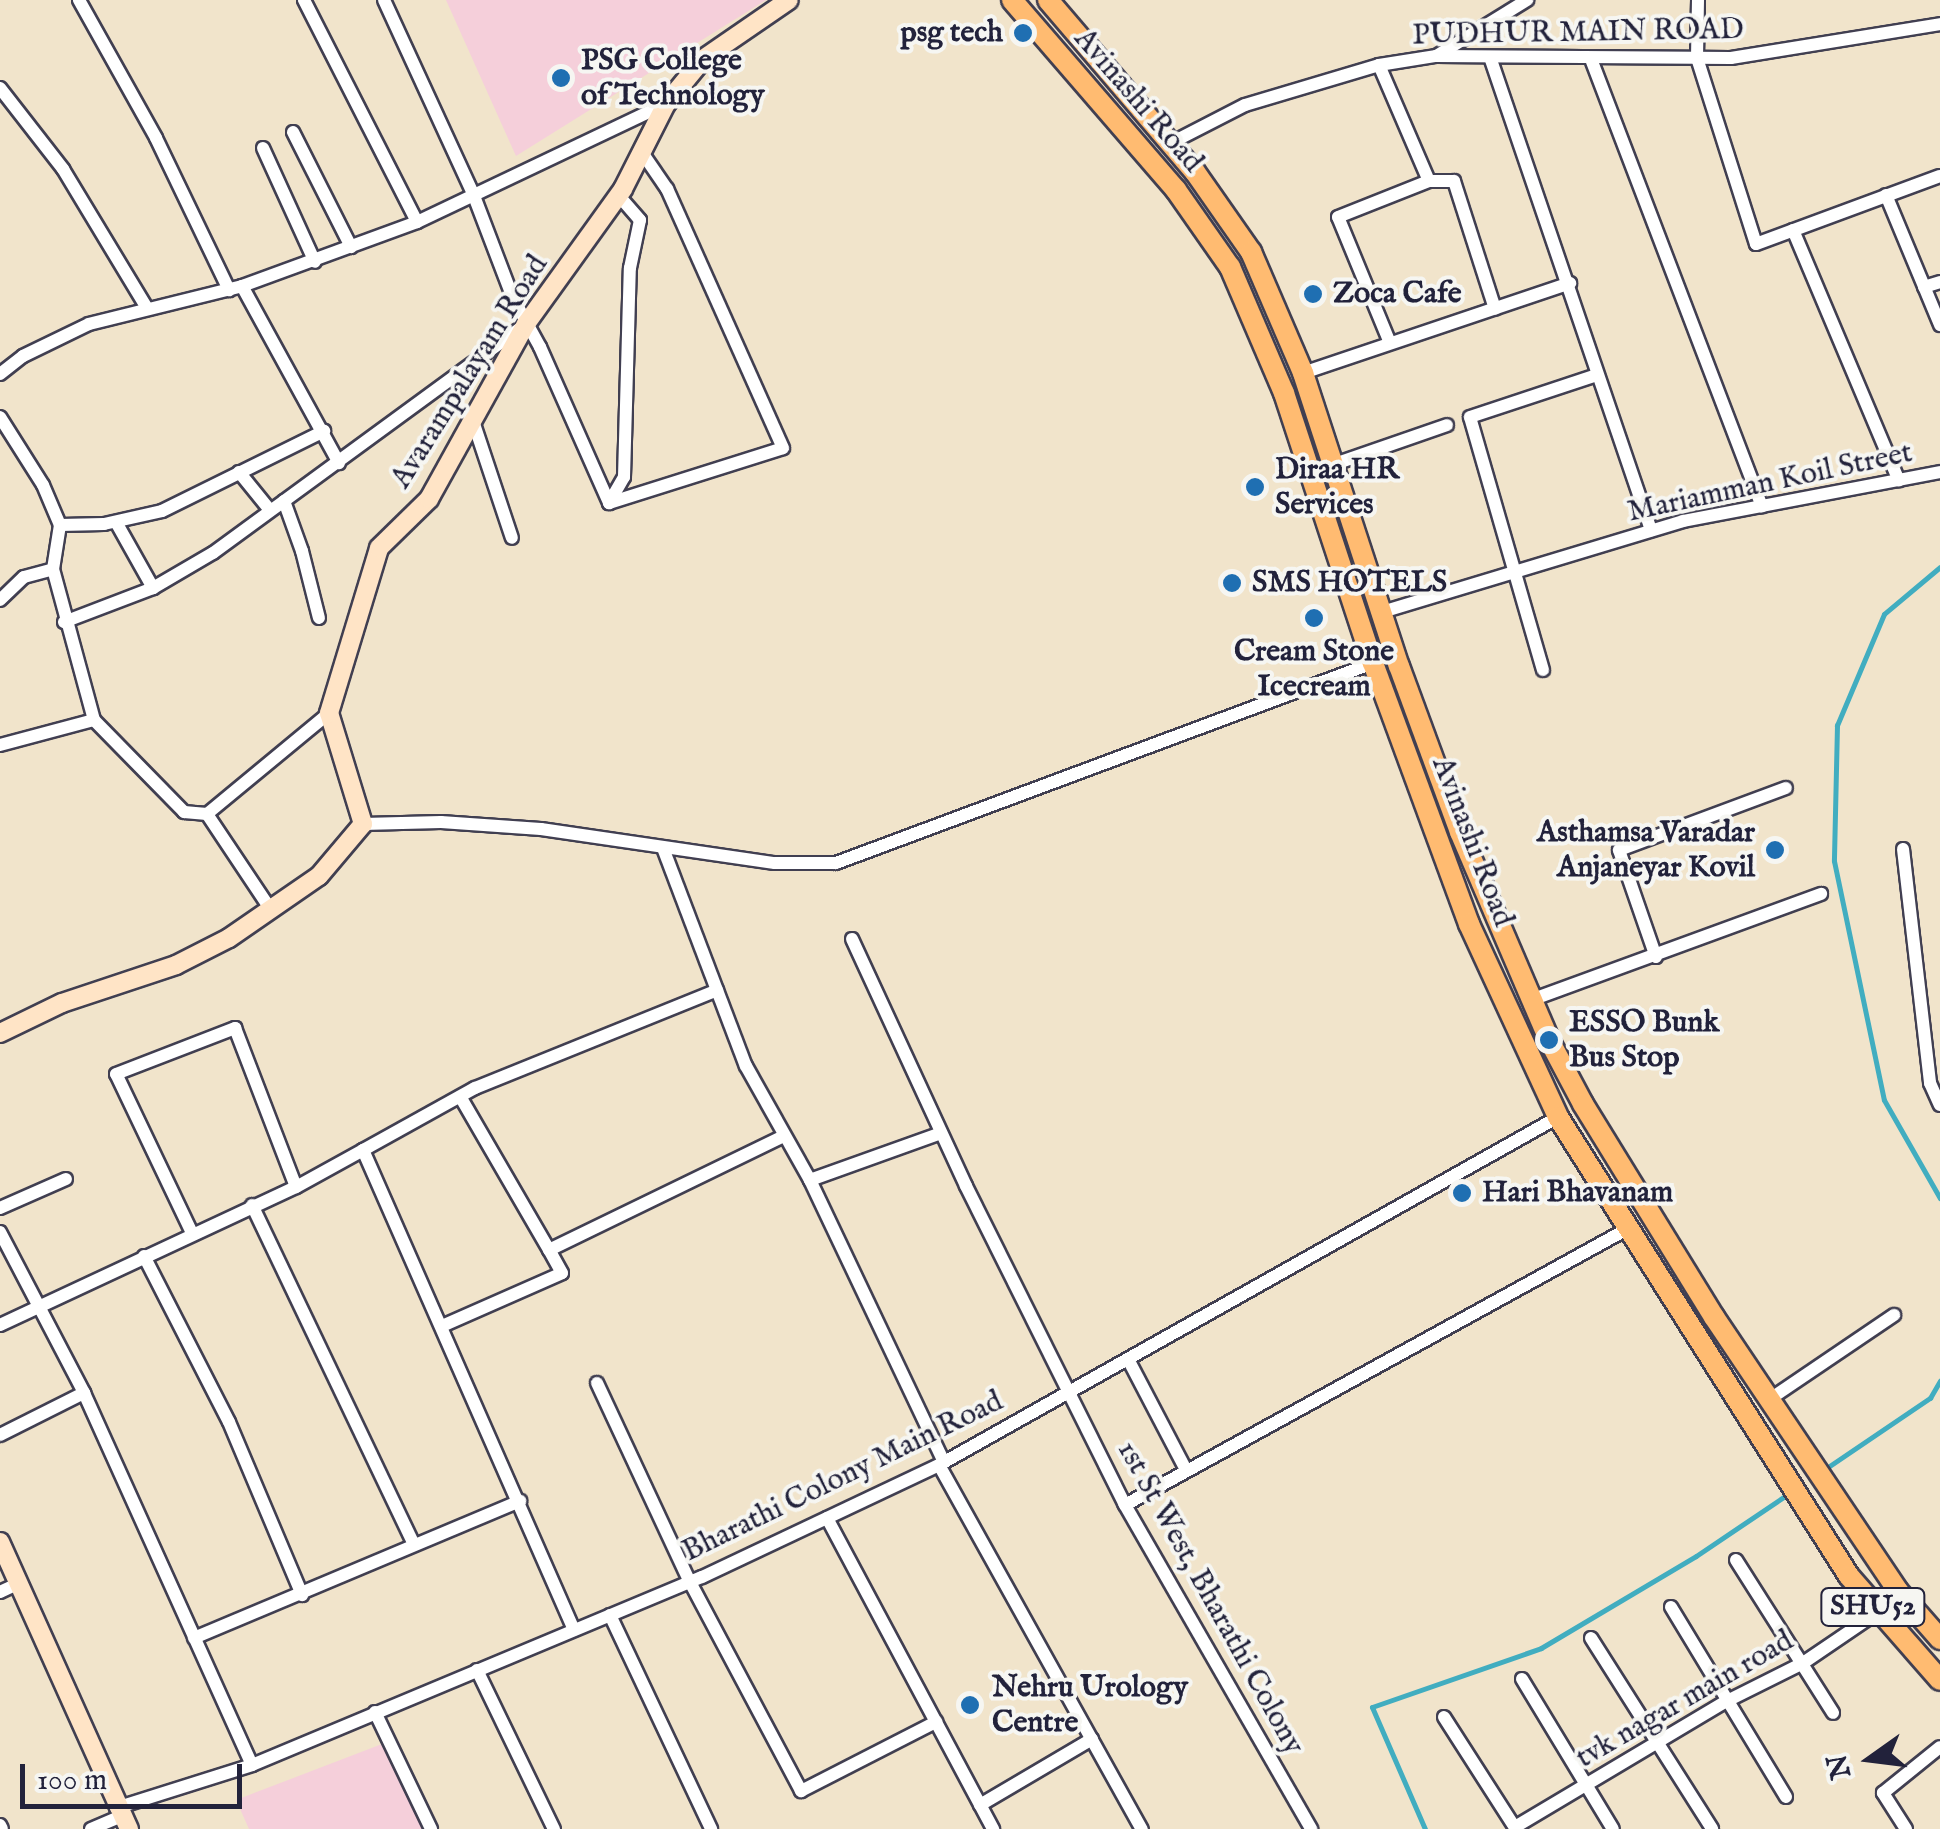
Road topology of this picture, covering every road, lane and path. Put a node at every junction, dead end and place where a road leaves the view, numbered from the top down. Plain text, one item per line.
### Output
1 (79, 0) edge
2 (304, 0) edge
3 (384, 0) edge
4 (789, 0) edge
5 (1012, 0) edge
6 (1048, 0) edge
7 (1527, 0) edge
8 (1698, 0) edge
9 (1940, 24) edge
10 (1436, 56) junction
11 (1490, 57) junction
12 (1591, 58) junction
13 (1697, 58) junction
14 (1379, 65) junction
15 (0, 88) edge
16 (666, 104) junction
17 (293, 132) dead end
18 (1172, 146) junction
19 (263, 148) dead end
20 (644, 154) junction
21 (1156, 168) junction
22 (1940, 176) edge
23 (1429, 182) junction
24 (618, 194) junction
25 (1886, 195) junction
26 (474, 196) junction
27 (417, 222) junction
28 (1793, 230) junction
29 (351, 247) junction
30 (315, 262) junction
31 (1940, 282) edge
32 (1570, 283) junction
33 (1924, 287) junction
34 (235, 288) junction
35 (146, 308) junction
36 (1495, 309) junction
37 (526, 324) junction
38 (1940, 325) edge
39 (1390, 343) junction
40 (0, 374) edge
41 (1303, 374) junction
42 (1597, 375) junction
43 (1315, 409) junction
44 (0, 417) edge
45 (1292, 418) junction
46 (473, 421) junction
47 (1447, 425) dead end
48 (324, 431) junction
49 (1333, 463) junction
50 (339, 464) junction
51 (240, 472) junction
52 (1940, 472) edge
53 (1310, 474) junction
54 (1899, 482) junction
55 (284, 502) junction
56 (609, 503) junction
57 (1762, 506) junction
58 (269, 509) junction
59 (116, 522) junction
60 (60, 525) junction
61 (1651, 530) junction
62 (512, 538) dead end
63 (53, 569) junction
64 (1515, 573) junction
65 (153, 588) junction
66 (0, 600) edge
67 (1382, 612) junction
68 (318, 618) dead end
69 (64, 622) junction
70 (1373, 663) junction
71 (1543, 670) dead end
72 (329, 714) junction
73 (94, 720) junction
74 (0, 745) edge
75 (1786, 788) dead end
76 (207, 814) junction
77 (363, 824) junction
78 (662, 848) junction
79 (1903, 848) dead end
80 (1821, 894) dead end
81 (271, 910) junction
82 (852, 939) dead end
83 (1656, 957) junction
84 (718, 990) junction
85 (1532, 1000) junction
86 (0, 1033) edge
87 (462, 1098) junction
88 (1940, 1105) edge
89 (1558, 1117) junction
90 (941, 1133) junction
91 (782, 1137) junction
92 (363, 1150) junction
93 (66, 1179) dead end
94 (810, 1180) junction
95 (296, 1187) junction
96 (252, 1206) junction
97 (0, 1208) edge
98 (1628, 1228) junction
99 (0, 1232) edge
100 (192, 1233) junction
101 (549, 1250) junction
102 (144, 1256) junction
103 (36, 1306) junction
104 (1894, 1315) dead end
105 (0, 1325) edge
106 (442, 1326) junction
107 (1128, 1359) junction
108 (597, 1383) dead end
109 (1070, 1390) junction
110 (84, 1393) junction
111 (1770, 1399) junction
112 (0, 1435) edge
113 (942, 1463) junction
114 (1185, 1468) junction
115 (520, 1501) junction
116 (1124, 1505) junction
117 (827, 1518) junction
118 (0, 1542) edge
119 (414, 1544) junction
120 (1736, 1560) dead end
121 (690, 1582) junction
122 (18, 1583) junction
123 (0, 1592) edge
124 (302, 1595) junction
125 (1671, 1607) dead end
126 (1878, 1612) junction
127 (610, 1615) junction
128 (574, 1630) junction
129 (194, 1638) junction
130 (1590, 1638) dead end
131 (1940, 1639) edge
132 (1803, 1663) junction
133 (477, 1670) junction
134 (1522, 1679) dead end
135 (1940, 1680) edge
136 (1725, 1702) junction
137 (374, 1712) junction
138 (1833, 1714) dead end
139 (1444, 1717) dead end
140 (936, 1722) junction
141 (1092, 1739) junction
142 (1658, 1742) junction
143 (1940, 1747) edge
144 (252, 1765) junction
145 (1588, 1785) junction
146 (1786, 1797) dead end
147 (980, 1805) junction
148 (122, 1818) edge
149 (1515, 1828) edge
150 (91, 1829) edge
151 (431, 1829) edge
152 (554, 1829) edge
153 (710, 1829) edge
154 (993, 1829) edge
155 (1142, 1829) edge
156 (1311, 1829) edge
157 (1613, 1829) edge
158 (1712, 1829) edge
159 (1906, 1829) edge

1 - 34 street
2 - 27 street
3 - 26 street
4 - 16 street, Avarampalayam Road
5 - 21 main road, Avinashi Road / SHU52
6 - 18 main road, Avinashi Road / SHU52
7 - 10 street
8 - 13 street
9 - 13 street, PUDHUR MAIN ROAD
10 - 11 street, PUDHUR MAIN ROAD
10 - 14 street, PUDHUR MAIN ROAD
11 - 12 street, PUDHUR MAIN ROAD
11 - 32 street
12 - 13 street, PUDHUR MAIN ROAD
12 - 57 street
13 - 28 street
14 - 18 street, PUDHUR MAIN ROAD
14 - 23 street
15 - 35 street
16 - 20 street, Avarampalayam Road
16 - 26 street
17 - 29 street
18 - 21 street, PUDHUR MAIN ROAD
18 - 41 main road, Avinashi Road / SHU52
19 - 30 street
20 - 24 street, Avarampalayam Road
20 - 56 street
21 - 45 main road, Avinashi Road / SHU52
22 - 25 street
23 - 36 street
23 - 39 street
24 - 37 street, Avarampalayam Road
24 - 56 street
25 - 28 street
25 - 33 street
26 - 27 street
26 - 37 street
27 - 29 street
28 - 54 street
29 - 30 street
30 - 34 street
31 - 33 street
32 - 36 street
32 - 42 street
33 - 38 street
34 - 35 street
34 - 48 street
35 - 40 street
36 - 39 street
37 - 46 street, Avarampalayam Road
37 - 50 street
37 - 56 street
39 - 41 street
41 - 43 main road, Avinashi Road / SHU52
42 - 61 street
42 - 64 street
43 - 45 main road
43 - 49 main road, Avinashi Road / SHU52
44 - 60 street
45 - 53 main road, Avinashi Road / SHU52
46 - 62 street
46 - 72 street, Avarampalayam Road
47 - 49 street
48 - 50 street
48 - 51 street
49 - 53 street
49 - 67 main road, Avinashi Road / SHU52
50 - 55 street
51 - 58 street
51 - 59 street
52 - 54 street, Mariamman Koil Street
53 - 70 main road, Avinashi Road / SHU52
54 - 57 street, Mariamman Koil Street
55 - 58 street
55 - 68 street
57 - 61 street, Mariamman Koil Street
58 - 65 street
59 - 60 street
59 - 65 street
60 - 63 street
61 - 64 street, Mariamman Koil Street
63 - 66 street
63 - 69 street
64 - 67 street, Mariamman Koil Street
64 - 71 street
65 - 69 street
67 - 85 main road, Avinashi Road / SHU52
69 - 73 street
70 - 78 street
70 - 89 main road, Avinashi Road / SHU52
72 - 76 street
72 - 77 street
73 - 74 street
73 - 76 street
75 - 83 street
76 - 81 street
77 - 78 street
77 - 81 street
78 - 84 street
79 - 88 street
80 - 83 street
81 - 86 street
82 - 90 street, 1st St West, Bharathi Colony
83 - 85 street
84 - 87 street
84 - 91 street
85 - 111 main road, Avinashi Road / SHU52
87 - 92 street
87 - 101 street
89 - 98 main road, Avinashi Road / SHU52
89 - 107 street, Bharathi Colony Main Road
90 - 94 street
90 - 109 street, 1st St West, Bharathi Colony
91 - 94 street
91 - 101 street
92 - 95 street
92 - 106 street
93 - 97 street
94 - 113 street
95 - 96 street
95 - 100 street
96 - 100 street
96 - 119 street
98 - 114 street
98 - 126 main road, Avinashi Road / SHU52
99 - 103 street
100 - 102 street
101 - 106 street
102 - 103 street
102 - 124 street
103 - 105 street
103 - 110 street
104 - 111 street
106 - 115 street
107 - 109 street, Bharathi Colony Main Road
107 - 114 street
108 - 121 street
109 - 113 street, Bharathi Colony Main Road
109 - 116 street, 1st St West, Bharathi Colony
110 - 112 street
110 - 129 street
111 - 131 main road, Avinashi Road / SHU52
113 - 117 street, Bharathi Colony Main Road
113 - 141 street
114 - 116 street
115 - 119 street
115 - 128 street
116 - 156 street, 1st St West, Bharathi Colony
117 - 121 street, Bharathi Colony Main Road
117 - 140 street
118 - 122 street
119 - 124 street
120 - 132 street
121 - 127 street, Bharathi Colony Main Road
121 - 140 street
122 - 123 street
122 - 148 street
124 - 129 street
125 - 136 street
126 - 132 street, tvk nagar main road
126 - 135 main road, Avinashi Road / SHU52
127 - 128 street, Bharathi Colony Main Road
127 - 153 street
128 - 133 street, Bharathi Colony Main Road
129 - 144 street
130 - 142 street
132 - 136 street, tvk nagar main road
132 - 138 street
133 - 137 street, Bharathi Colony Main Road
133 - 152 street
134 - 145 street
136 - 142 street, tvk nagar main road
136 - 146 street
137 - 144 street, Bharathi Colony Main Road
137 - 151 street
139 - 149 street
140 - 147 street
141 - 147 street
141 - 155 street
142 - 145 street, tvk nagar main road
142 - 158 street
143 - 159 street
144 - 148 street, Bharathi Colony Main Road
145 - 149 street, tvk nagar main road
145 - 157 street
147 - 154 street
148 - 150 street, Bharathi Colony Main Road

